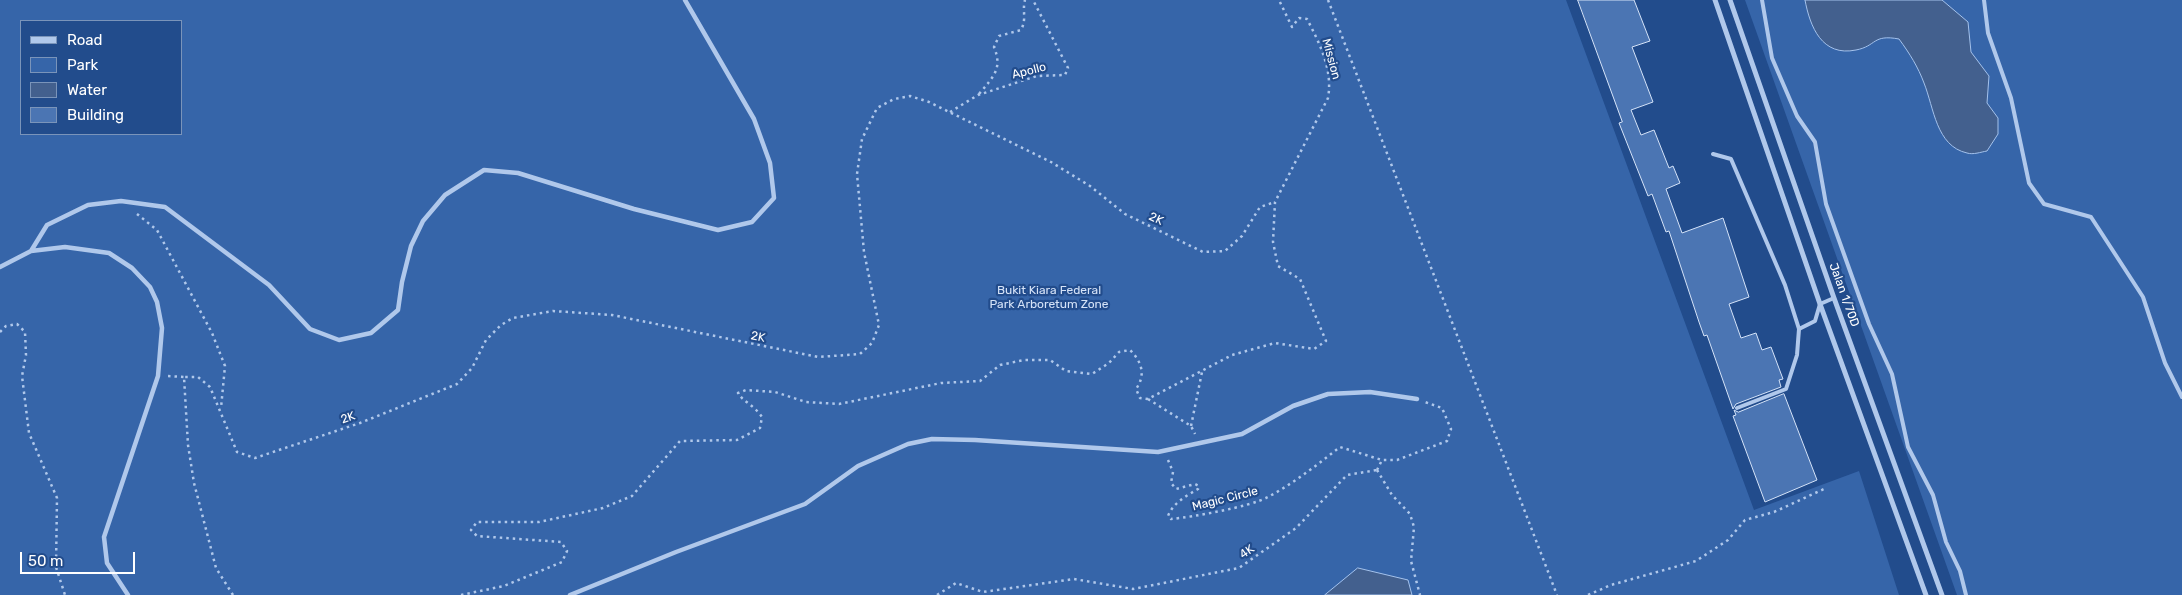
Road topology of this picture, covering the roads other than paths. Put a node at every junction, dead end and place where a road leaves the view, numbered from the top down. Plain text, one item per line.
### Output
1 (685, 0) edge
2 (1715, 0) edge
3 (1730, 0) edge
4 (1762, 0) edge
5 (1984, 0) edge
6 (1713, 154) dead end
7 (31, 251) junction
8 (0, 267) edge
9 (1834, 298) junction
10 (1820, 304) junction
11 (1799, 329) junction
12 (2182, 397) edge
13 (1418, 399) road end
14 (1737, 408) dead end
15 (128, 595) edge
16 (570, 595) edge
17 (1926, 595) edge
18 (1942, 595) edge
19 (1966, 595) edge

1 - 7 street
2 - 10 street, Jalan 1/70D
3 - 9 street, Jalan 1/70D
4 - 19 lane
5 - 12 lane
6 - 11 lane
7 - 8 street
7 - 15 street
9 - 10 lane
9 - 18 street, Jalan 1/70D
10 - 11 lane
10 - 17 street, Jalan 1/70D
11 - 14 lane
13 - 16 street

